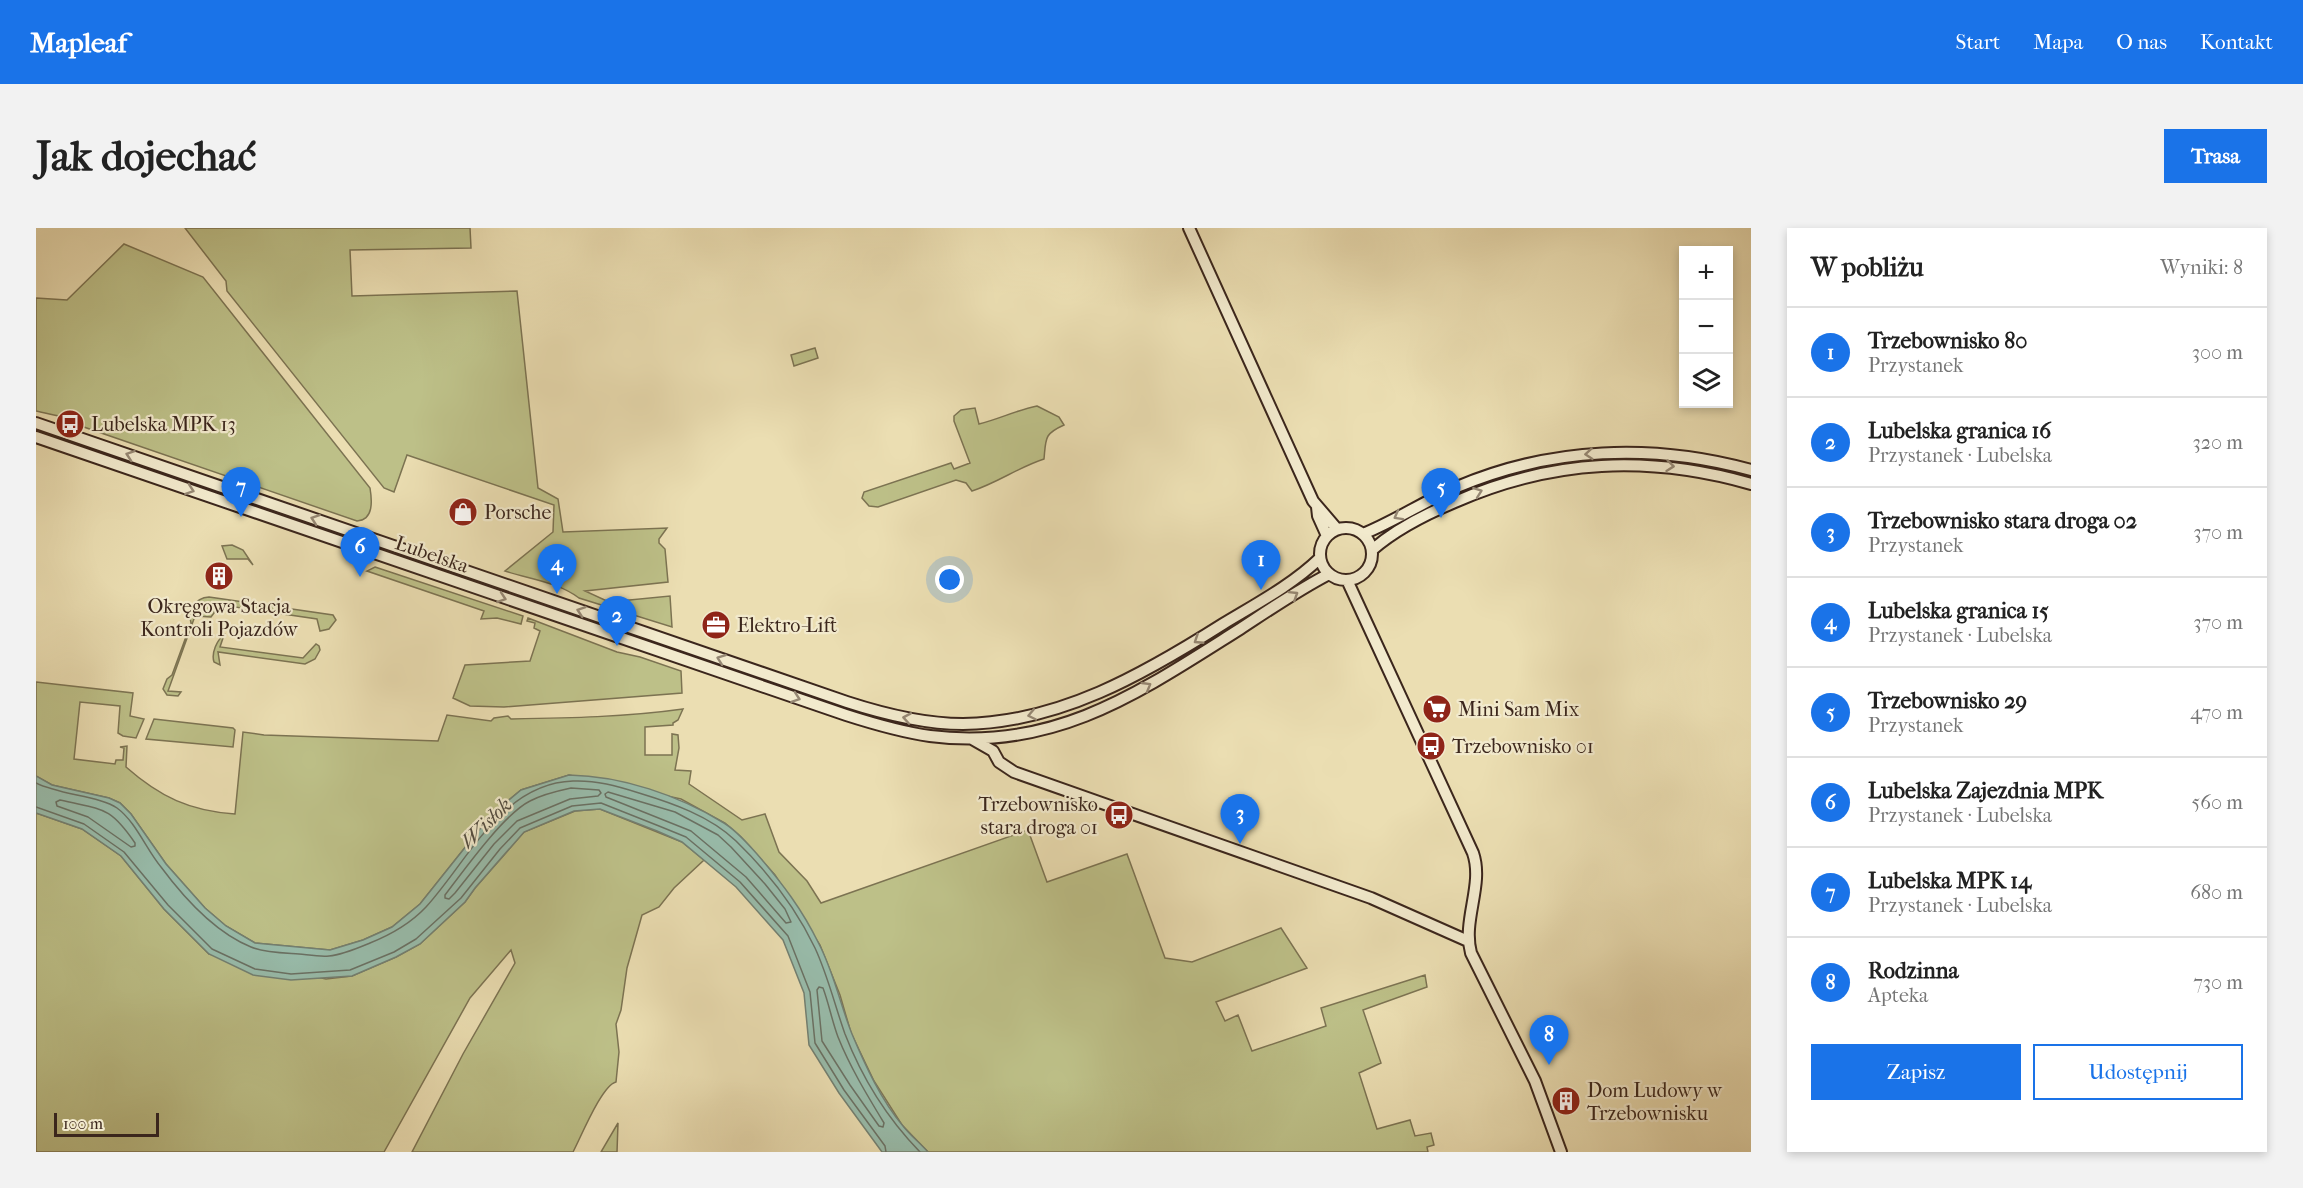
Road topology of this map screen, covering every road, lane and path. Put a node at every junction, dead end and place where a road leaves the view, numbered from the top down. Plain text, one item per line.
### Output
1 (1189, 228) edge
2 (36, 423) edge
3 (36, 436) edge
4 (1751, 470) edge
5 (1751, 484) edge
6 (1317, 506) junction
7 (1337, 529) junction
8 (1363, 534) junction
9 (1326, 536) junction
10 (1372, 550) junction
11 (1320, 558) junction
12 (1329, 574) junction
13 (1353, 579) junction
14 (1088, 697) junction
15 (1095, 713) junction
16 (1002, 737) junction
17 (971, 739) junction
18 (993, 751) junction
19 (1468, 941) junction
20 (1561, 1152) edge

1 - 6 main road
14 -> 2 main road, Lubelska
3 -> 17 main road, Lubelska
4 -> 8 main road
10 -> 5 main road
6 - 7 main road
6 - 9 main road
7 - 8 main road
7 - 9 main road
8 - 10 main road
9 - 11 main road
10 - 13 main road
11 - 12 main road
11 -> 14 main road, Lubelska
12 - 13 main road
15 -> 12 main road, Lubelska
13 - 19 main road
14 - 15 main road
15 - 16 main road, Lubelska
16 - 17 main road, Lubelska
16 - 18 main road
17 - 18 main road
18 - 19 main road
19 - 20 main road

